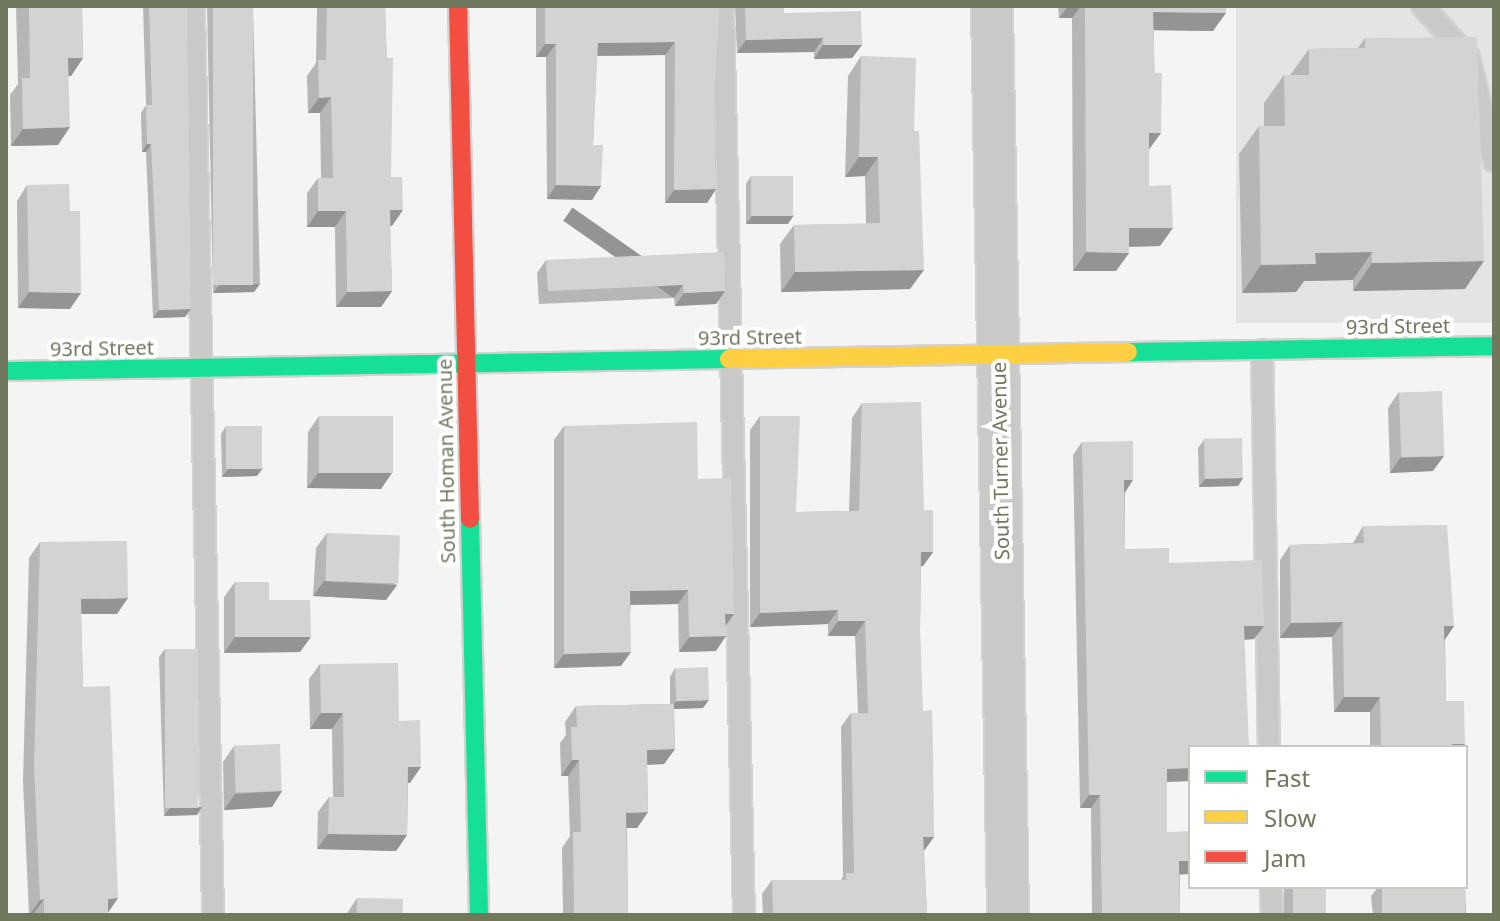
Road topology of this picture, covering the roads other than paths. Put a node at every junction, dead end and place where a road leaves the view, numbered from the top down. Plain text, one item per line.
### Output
1 (194, 6) edge
2 (458, 6) edge
3 (723, 6) edge
4 (992, 6) edge
5 (1422, 6) edge
6 (1494, 161) edge
7 (1494, 346) edge
8 (1262, 350) junction
9 (998, 355) junction
10 (733, 359) junction
11 (466, 363) junction
12 (201, 368) junction
13 (6, 371) edge
14 (1269, 745) edge
15 (1271, 889) edge
16 (213, 915) edge
17 (479, 915) edge
18 (744, 915) edge
19 (1008, 915) edge
20 (1272, 915) edge

1 - 12 lane
2 - 11 street, South Homan Avenue
3 - 10 lane
4 - 9 street, South Turner Avenue
5 - 6 lane
7 - 8 street, 93rd Street
8 - 9 street, 93rd Street
8 - 14 lane
9 - 10 street, 93rd Street
9 - 19 street, South Turner Avenue
10 - 11 street, 93rd Street
10 - 18 lane
11 - 12 street, 93rd Street
11 - 17 street, South Homan Avenue
12 - 13 street, 93rd Street
12 - 16 lane
15 - 20 lane

